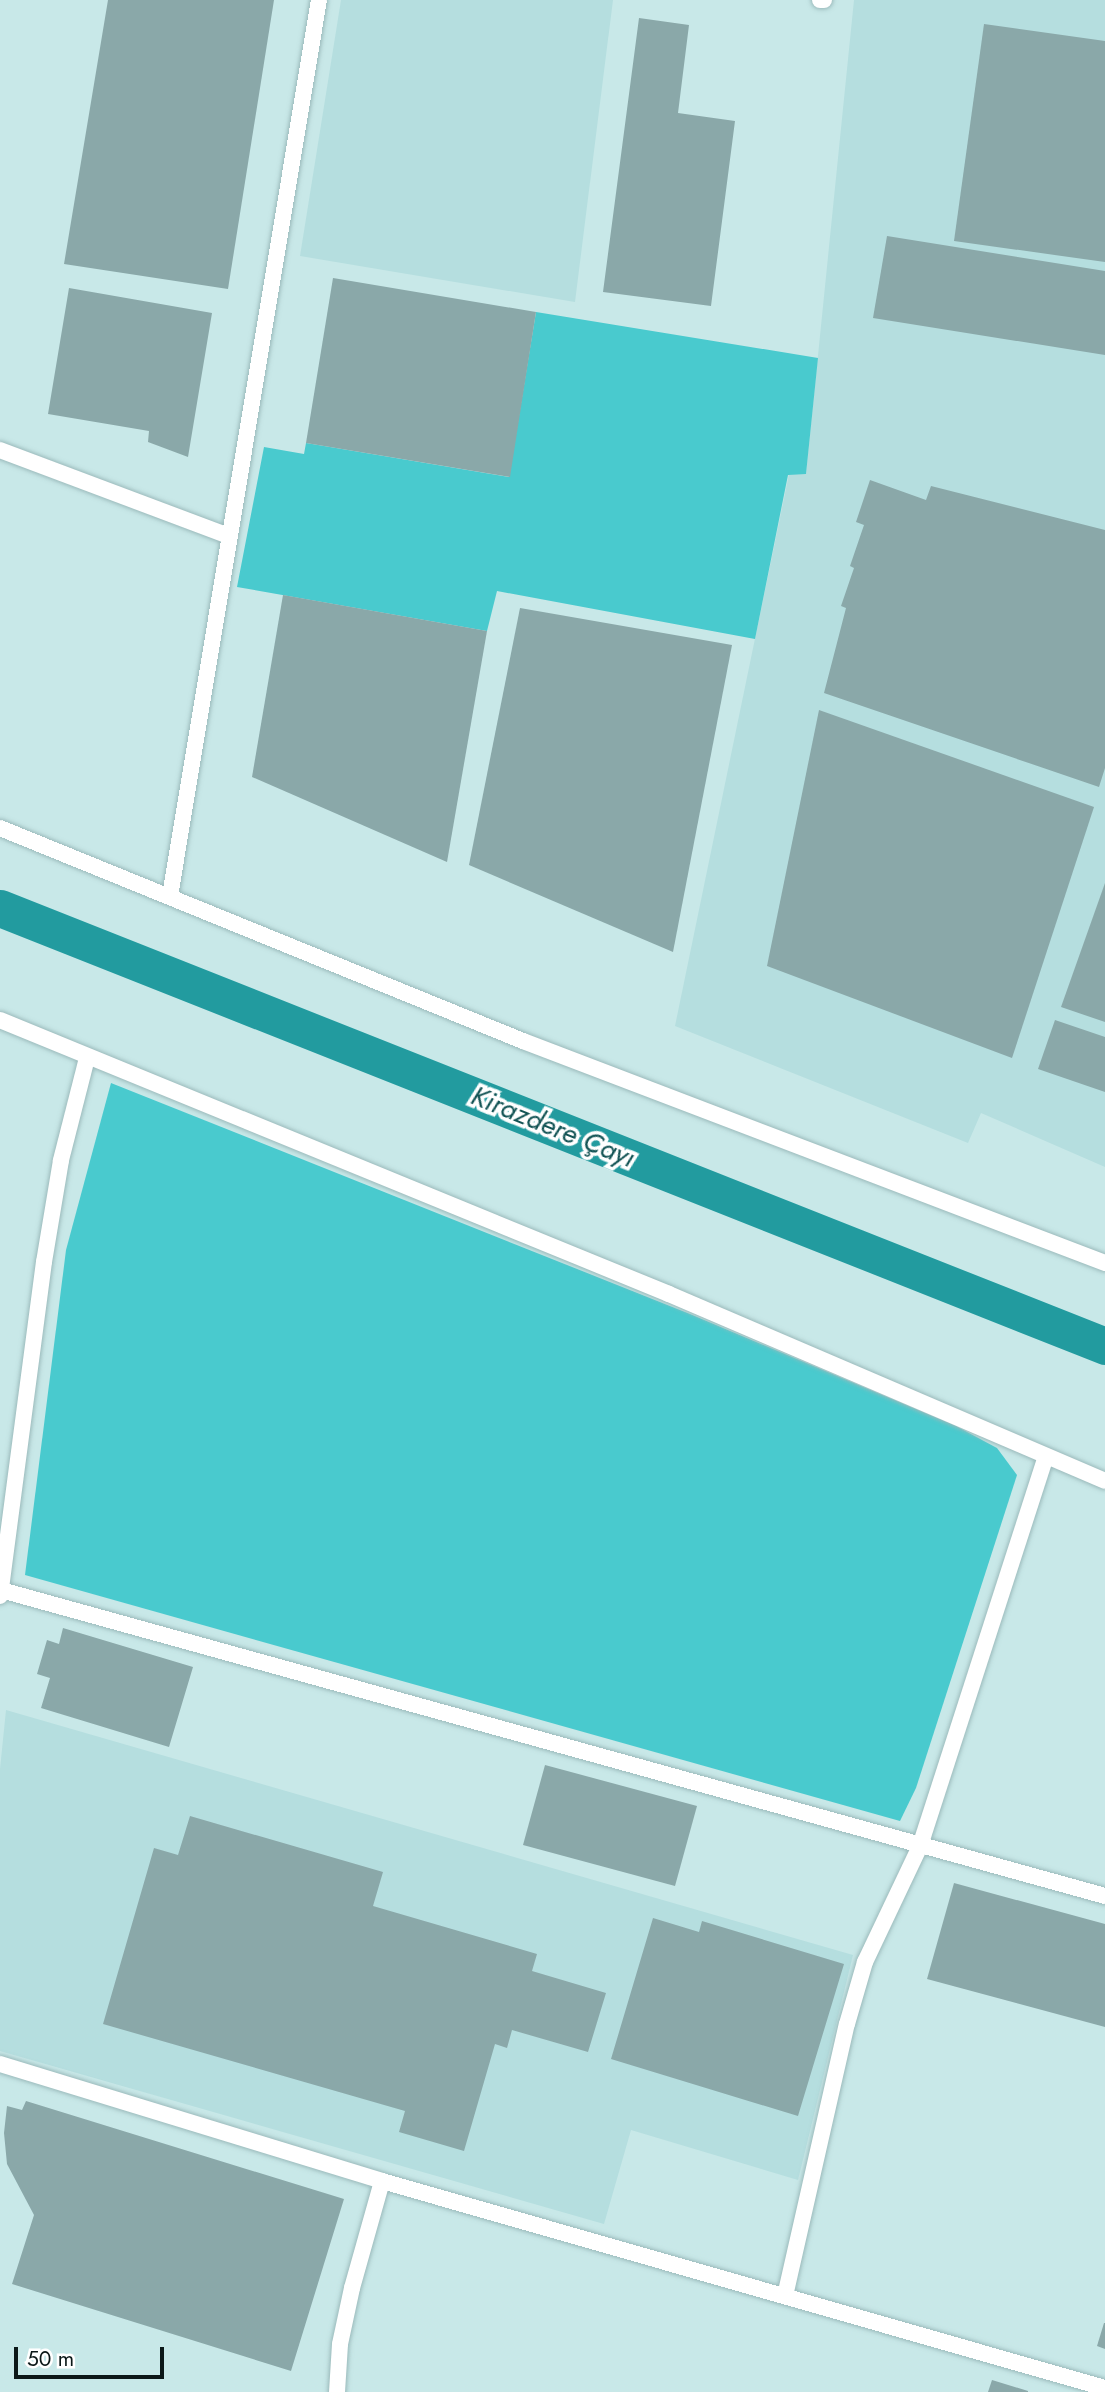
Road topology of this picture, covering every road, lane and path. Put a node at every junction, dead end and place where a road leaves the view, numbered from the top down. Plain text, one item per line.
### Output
1 (319, 0) edge
2 (0, 450) edge
3 (229, 536) junction
4 (0, 828) edge
5 (170, 896) junction
6 (0, 1020) edge
7 (87, 1058) junction
8 (1105, 1263) edge
9 (1046, 1457) junction
10 (1105, 1481) edge
11 (1, 1590) edge
12 (0, 1596) edge
13 (920, 1846) junction
14 (1105, 1896) edge
15 (0, 2064) edge
16 (382, 2181) junction
17 (785, 2296) junction
18 (1105, 2389) edge
19 (337, 2392) edge

1 - 3 street
2 - 3 street
3 - 5 street
4 - 5 street
5 - 8 street
6 - 7 street
7 - 9 street
7 - 11 street
9 - 10 street
9 - 13 street
11 - 12 street
11 - 13 street
13 - 14 street
13 - 17 street
15 - 16 street
16 - 17 street
16 - 19 street
17 - 18 street

